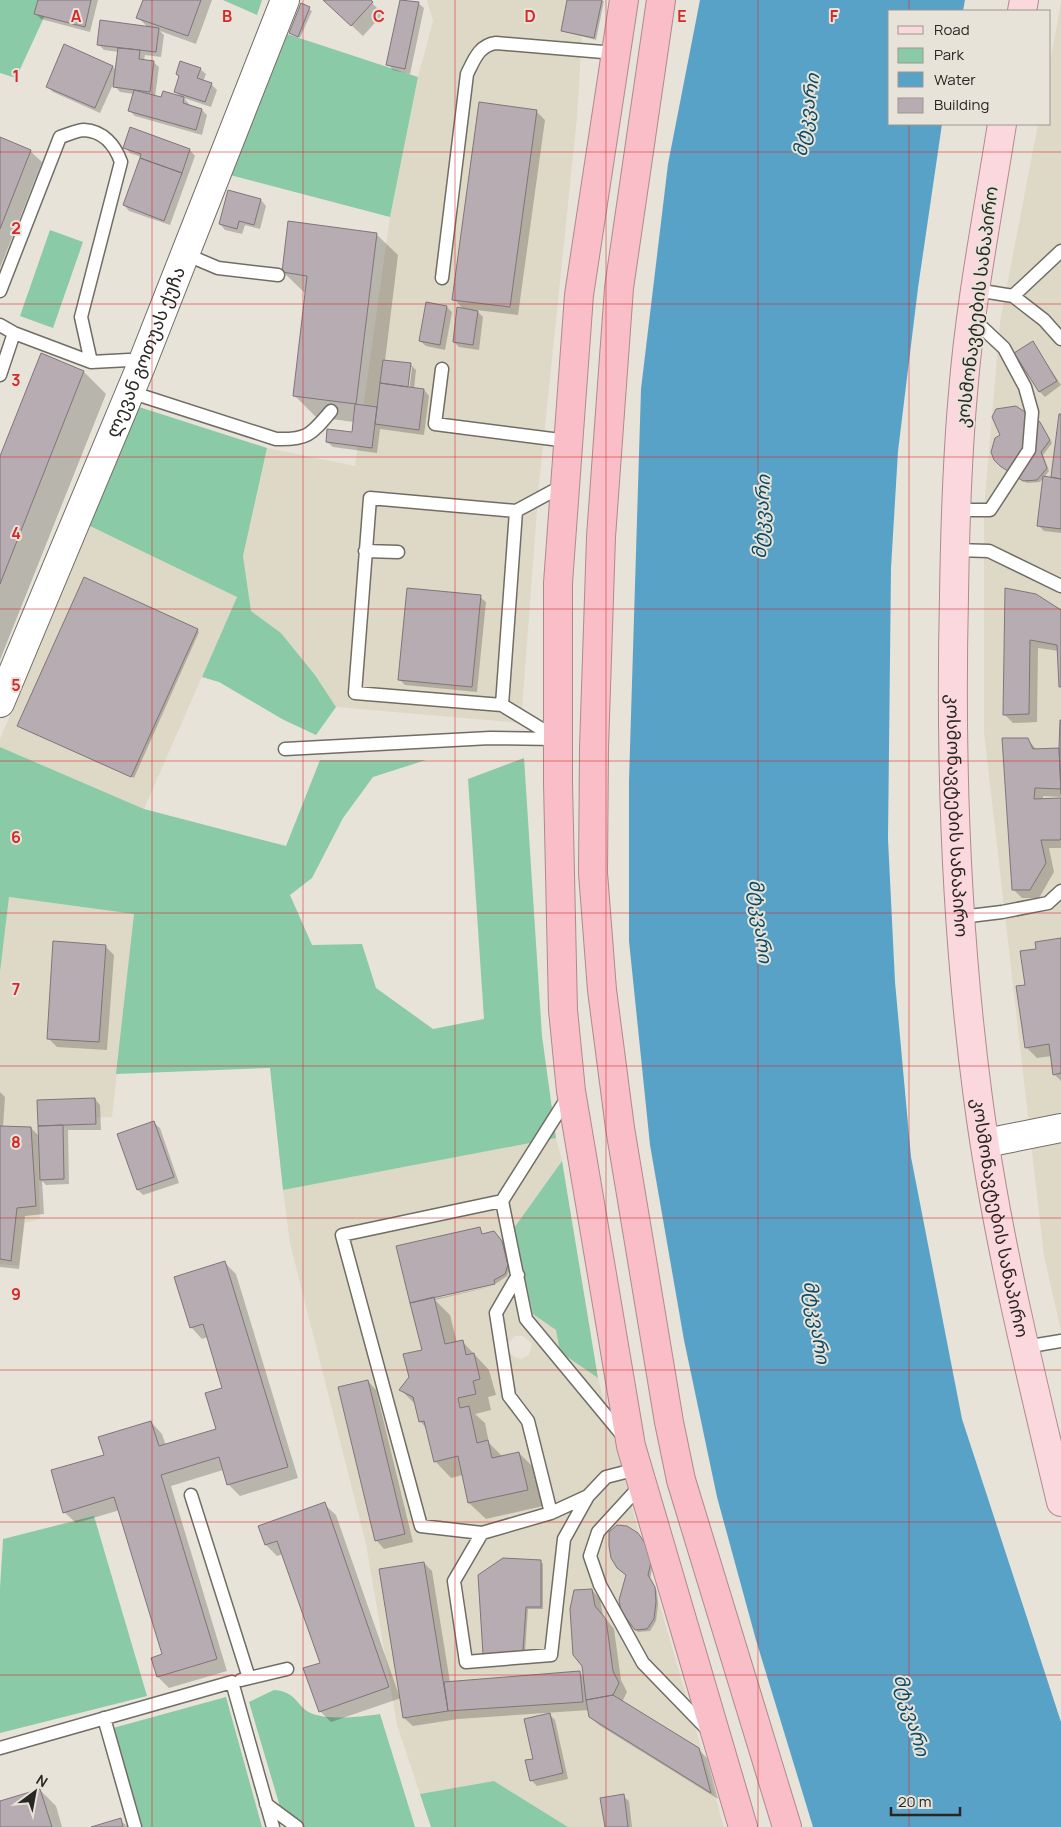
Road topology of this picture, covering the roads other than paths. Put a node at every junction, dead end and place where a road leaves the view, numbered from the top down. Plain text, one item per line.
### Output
1 (285, 0) edge
2 (624, 0) edge
3 (661, 0) edge
4 (615, 52) junction
5 (1002, 125) edge
6 (1061, 251) edge
7 (185, 254) junction
8 (278, 276) dead end
9 (442, 278) dead end
10 (976, 290) junction
11 (0, 291) edge
12 (1013, 296) junction
13 (972, 318) junction
14 (0, 325) edge
15 (14, 333) junction
16 (1061, 339) edge
17 (91, 362) junction
18 (141, 366) junction
19 (442, 369) dead end
20 (0, 375) edge
21 (130, 392) junction
22 (331, 411) dead end
23 (568, 441) junction
24 (565, 485) junction
25 (956, 510) junction
26 (516, 511) junction
27 (365, 550) junction
28 (955, 550) junction
29 (398, 552) dead end
30 (1061, 586) edge
31 (0, 703) edge
32 (502, 704) junction
33 (558, 739) junction
34 (285, 750) dead end
35 (1061, 891) edge
36 (961, 917) junction
37 (571, 1091) junction
38 (1061, 1128) edge
39 (986, 1143) junction
40 (502, 1202) junction
41 (518, 1274) junction
42 (1061, 1341) edge
43 (1025, 1348) junction
44 (636, 1466) junction
45 (191, 1495) dead end
46 (588, 1496) junction
47 (1061, 1502) edge
48 (551, 1513) junction
49 (482, 1533) junction
50 (287, 1669) dead end
51 (249, 1678) junction
52 (232, 1682) junction
53 (104, 1718) junction
54 (717, 1739) junction
55 (0, 1748) edge
56 (266, 1804) junction
57 (741, 1825) edge
58 (135, 1827) edge
59 (273, 1827) edge
60 (296, 1827) edge
61 (787, 1827) edge

1 - 7 street, ლევან გოთუას ქუჩა
2 - 4 highway
3 - 61 highway
4 - 9 lane
4 - 23 highway
5 - 10 main road, კოსმონავტების სანაპირო
6 - 12 lane
7 - 8 lane
7 - 18 street, ლევან გოთუას ქუჩა
10 - 12 lane
10 - 13 main road, კოსმონავტების სანაპირო
11 - 17 lane
12 - 16 lane
13 - 25 main road, კოსმონავტების სანაპირო
13 - 25 lane
14 - 15 lane
15 - 17 lane
15 - 20 lane
17 - 18 lane
18 - 21 street, ლევან გოთუას ქუჩა
19 - 23 lane
21 - 22 lane
21 - 31 street, ლევან გოთუას ქუჩა
23 - 24 highway
24 - 26 lane
24 - 33 highway
25 - 28 main road, კოსმონავტების სანაპირო
26 - 27 lane
26 - 32 lane
27 - 29 lane
27 - 32 lane
28 - 30 lane
28 - 36 main road, კოსმონავტების სანაპირო
32 - 33 lane
33 - 34 lane
33 - 37 highway
35 - 36 lane
36 - 39 main road, კოსმონავტების სანაპირო
37 - 40 lane
37 - 44 highway
38 - 39 street
39 - 43 main road, კოსმონავტების სანაპირო
40 - 41 lane
40 - 49 lane
41 - 44 lane
41 - 48 lane
42 - 43 lane
43 - 47 main road, კოსმონავტების სანაპირო
44 - 46 lane
44 - 54 highway
44 - 54 lane
45 - 51 lane
46 - 48 lane
46 - 49 lane
48 - 49 lane
50 - 51 lane
51 - 52 lane
52 - 53 lane
52 - 56 lane
53 - 55 lane
53 - 58 lane
54 - 57 highway
56 - 59 lane
56 - 60 lane

